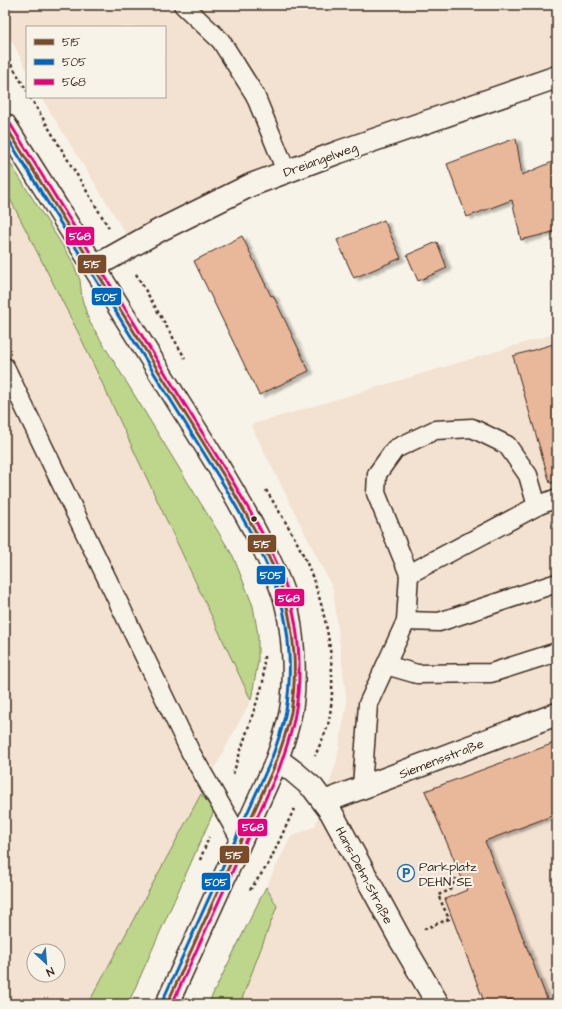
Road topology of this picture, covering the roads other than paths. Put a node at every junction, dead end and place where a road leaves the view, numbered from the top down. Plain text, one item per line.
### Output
1 (183, 5) edge
2 (557, 77) edge
3 (5, 125) edge
4 (286, 171) junction
5 (94, 267) junction
6 (5, 367) edge
7 (557, 498) edge
8 (537, 506) junction
9 (409, 574) junction
10 (557, 583) edge
11 (406, 621) junction
12 (557, 652) edge
13 (386, 665) junction
14 (557, 714) edge
15 (277, 759) junction
16 (362, 787) junction
17 (324, 802) junction
18 (241, 840) junction
19 (167, 1004) edge
20 (438, 1004) edge

1 - 4 lane
2 - 4 street, Dreiangelweg
3 - 5 street
4 - 5 street, Dreiangelweg
5 - 15 street
6 - 18 lane
7 - 8 lane
8 - 9 lane
8 - 9 lane
9 - 11 lane
10 - 11 lane
11 - 13 lane
12 - 13 lane
13 - 16 lane
14 - 16 street, Siemensstraße
15 - 17 street, Hans-Dehn-Straße
15 - 18 street
16 - 17 street, Siemensstraße
17 - 20 street, Hans-Dehn-Straße
18 - 19 street

